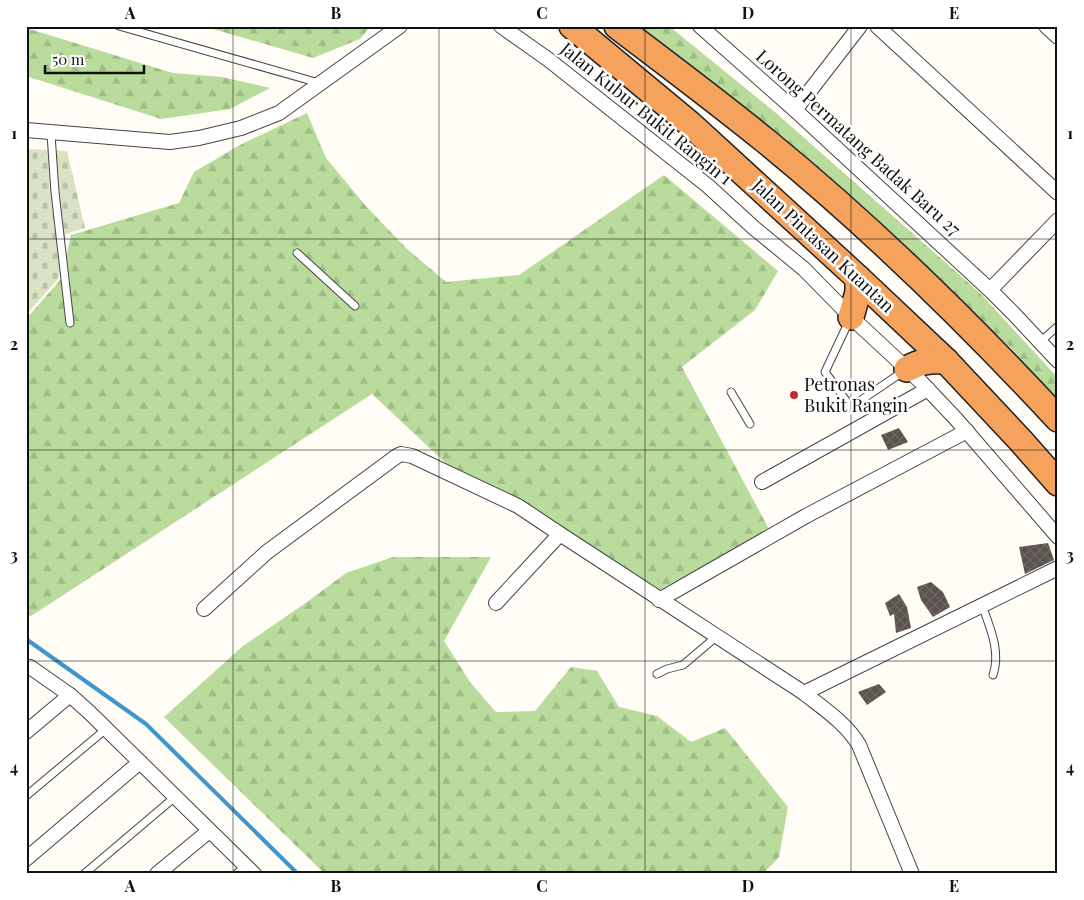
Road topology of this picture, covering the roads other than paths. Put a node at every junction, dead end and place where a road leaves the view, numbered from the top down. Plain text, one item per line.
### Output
1 (119, 26) edge
2 (400, 26) edge
3 (501, 26) edge
4 (572, 26) edge
5 (617, 26) edge
6 (700, 26) edge
7 (860, 26) edge
8 (877, 26) edge
9 (1046, 26) edge
10 (715, 31) edge
11 (1058, 37) edge
12 (322, 84) junction
13 (795, 110) junction
14 (26, 130) edge
15 (51, 134) junction
16 (1058, 193) edge
17 (782, 207) junction
18 (1058, 220) edge
19 (297, 253) dead end
20 (858, 278) junction
21 (990, 290) junction
22 (355, 306) dead end
23 (851, 317) junction
24 (70, 323) dead end
25 (1058, 326) edge
26 (1040, 342) junction
27 (1058, 361) edge
28 (946, 362) junction
29 (907, 369) junction
30 (928, 389) junction
31 (731, 392) dead end
32 (1058, 419) edge
33 (750, 424) dead end
34 (967, 432) junction
35 (1058, 464) edge
36 (762, 482) dead end
37 (1058, 483) edge
38 (560, 534) junction
39 (1058, 537) edge
40 (1058, 568) edge
41 (659, 600) junction
42 (496, 603) dead end
43 (982, 604) junction
44 (204, 609) dead end
45 (716, 636) junction
46 (28, 668) edge
47 (657, 674) dead end
48 (993, 675) dead end
49 (804, 693) junction
50 (70, 695) junction
51 (106, 729) junction
52 (26, 732) edge
53 (140, 762) junction
54 (26, 796) edge
55 (175, 797) junction
56 (209, 830) junction
57 (26, 859) edge
58 (246, 871) edge
59 (84, 874) edge
60 (157, 874) edge
61 (912, 874) edge

1 - 12 lane
2 - 12 street
3 - 23 street, Jalan Kubur Bukit Rangin 1
4 - 17 highway, Jalan Pintasan Kuantan
5 - 32 highway
6 - 10 street, Lorong Permatang Badak Baru 27
7 - 13 street
8 - 16 street
9 - 11 street
10 - 13 street, Lorong Permatang Badak Baru 27
12 - 15 street
13 - 21 street, Lorong Permatang Badak Baru 27
14 - 15 street
15 - 24 lane
17 - 20 highway, Jalan Pintasan Kuantan
17 - 35 highway
18 - 21 street
19 - 22 lane
20 - 23 highway
20 - 28 highway, Jalan Pintasan Kuantan
21 - 26 street, Lorong Permatang Badak Baru 27
23 - 29 street, Jalan Kubur Bukit Rangin 1
23 - 29 lane
25 - 26 lane
26 - 27 street, Lorong Permatang Badak Baru 27
28 - 29 highway
28 - 37 highway, Jalan Pintasan Kuantan
29 - 30 street, Jalan Kubur Bukit Rangin 1
30 - 34 street, Jalan Kubur Bukit Rangin 1
30 - 36 street
31 - 33 lane
34 - 39 street, Jalan Kubur Bukit Rangin 1
34 - 41 street
38 - 41 street
38 - 42 street
38 - 44 street
40 - 43 street
41 - 45 street
43 - 48 lane
43 - 49 street
45 - 47 lane
45 - 49 street
46 - 50 street
49 - 61 street
50 - 51 street
50 - 52 street
51 - 53 street
51 - 54 lane
53 - 55 street
53 - 57 street
55 - 56 street
55 - 59 lane
56 - 58 street
56 - 60 street

